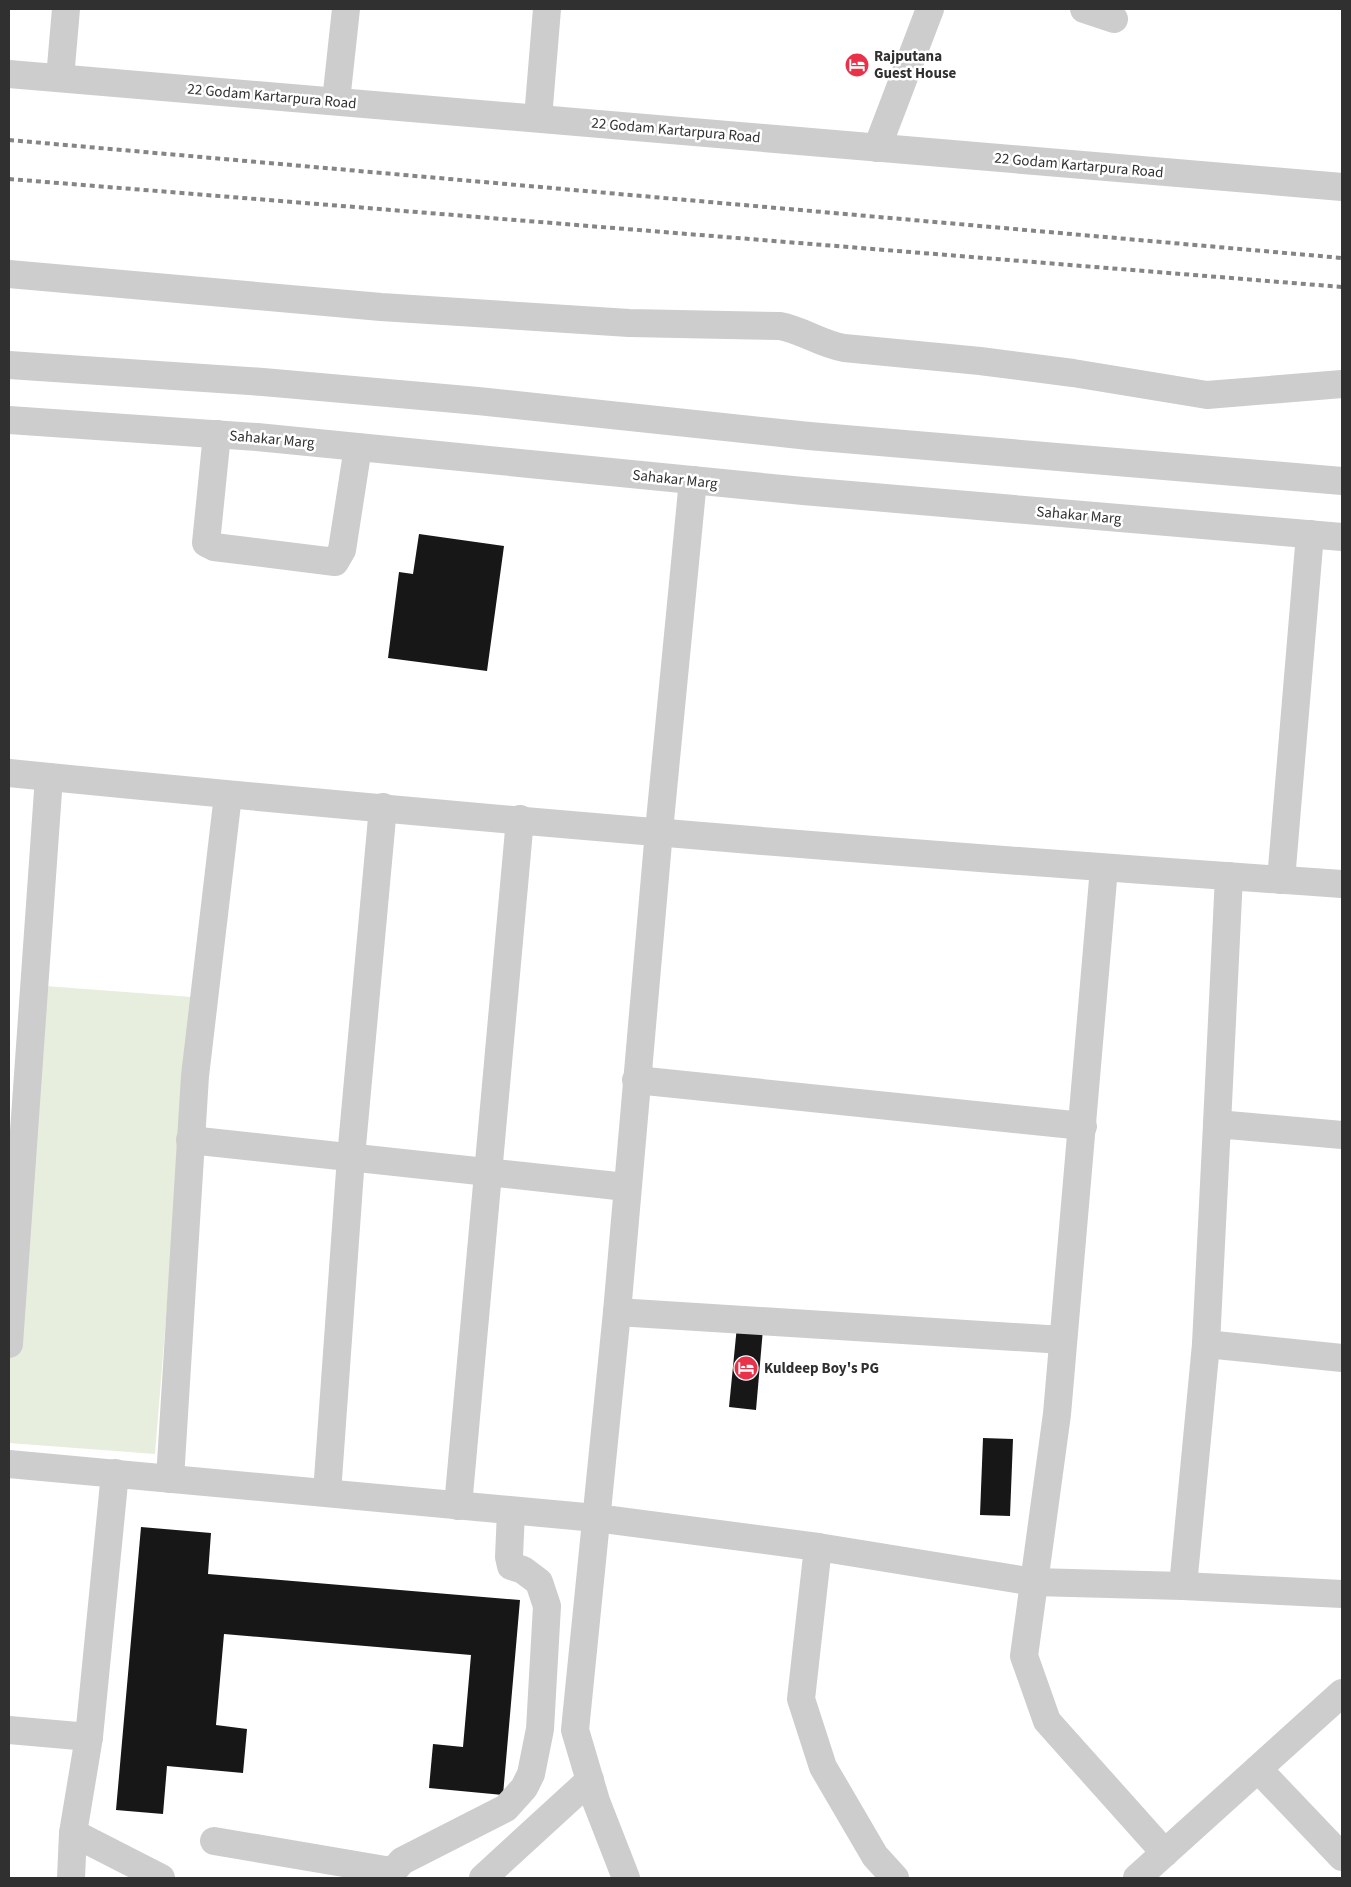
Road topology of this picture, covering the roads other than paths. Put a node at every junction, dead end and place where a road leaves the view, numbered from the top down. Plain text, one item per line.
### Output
1 (66, 9) edge
2 (346, 9) edge
3 (547, 9) edge
4 (930, 9) edge
5 (1084, 9) edge
6 (1114, 19) dead end
7 (9, 74) edge
8 (60, 78) junction
9 (336, 102) junction
10 (538, 118) junction
11 (877, 148) junction
12 (1342, 187) edge
13 (9, 274) edge
14 (9, 365) edge
15 (1342, 384) edge
16 (9, 420) edge
17 (217, 434) junction
18 (358, 447) junction
19 (693, 480) junction
20 (1342, 481) edge
21 (1310, 534) junction
22 (1342, 537) edge
23 (9, 773) edge
24 (49, 777) junction
25 (228, 795) junction
26 (383, 807) junction
27 (520, 819) junction
28 (658, 831) junction
29 (1104, 868) junction
30 (1230, 876) junction
31 (1281, 880) junction
32 (1342, 884) edge
33 (636, 1080) junction
34 (17, 1120) edge
35 (1217, 1124) junction
36 (1083, 1126) junction
37 (1342, 1135) edge
38 (190, 1140) junction
39 (352, 1157) junction
40 (488, 1172) junction
41 (626, 1187) junction
42 (617, 1312) junction
43 (1063, 1340) junction
44 (9, 1344) edge
45 (1206, 1344) junction
46 (1342, 1358) edge
47 (9, 1464) edge
48 (115, 1473) junction
49 (170, 1479) junction
50 (327, 1493) junction
51 (458, 1506) junction
52 (510, 1510) junction
53 (596, 1518) junction
54 (818, 1547) junction
55 (1034, 1582) junction
56 (1183, 1586) junction
57 (1342, 1594) edge
58 (1342, 1693) edge
59 (9, 1730) edge
60 (89, 1737) junction
61 (1258, 1769) junction
62 (590, 1780) junction
63 (73, 1832) junction
64 (214, 1841) dead end
65 (1165, 1852) junction
66 (1342, 1857) edge
67 (389, 1875) edge
68 (70, 1878) edge
69 (161, 1878) edge
70 (483, 1878) edge
71 (626, 1878) edge
72 (895, 1878) edge
73 (1137, 1878) edge

1 - 8 street
2 - 9 street
3 - 10 street
4 - 11 street
5 - 6 street
7 - 8 street, 22 Godam Kartarpura Road
8 - 9 street, 22 Godam Kartarpura Road
9 - 10 street, 22 Godam Kartarpura Road
10 - 11 street, 22 Godam Kartarpura Road
11 - 12 street, 22 Godam Kartarpura Road
13 - 15 street
14 - 20 street
16 - 17 street, Sahakar Marg
17 - 18 street, Sahakar Marg
17 - 18 street
18 - 19 street, Sahakar Marg
19 - 21 street, Sahakar Marg
19 - 28 street
21 - 22 street, Sahakar Marg
21 - 31 street
23 - 24 street
24 - 25 street
24 - 34 street
25 - 26 street
25 - 38 street
26 - 27 street
26 - 39 street
27 - 28 street
27 - 40 street
28 - 29 street
28 - 33 street
29 - 30 street
29 - 36 street
30 - 31 street
30 - 35 street
31 - 32 street
33 - 36 street
33 - 41 street
34 - 44 street
35 - 37 street
35 - 45 street
36 - 43 street
38 - 39 street
38 - 49 street
39 - 40 street
39 - 50 street
40 - 41 street
40 - 51 street
41 - 42 street
42 - 43 street
42 - 53 street
43 - 55 street
45 - 46 street
45 - 56 street
47 - 48 street
48 - 49 street
48 - 60 street
49 - 50 street
50 - 51 street
51 - 52 street
52 - 53 street
52 - 67 street
53 - 54 street
53 - 62 street
54 - 55 street
54 - 72 street
55 - 56 street
55 - 65 street
56 - 57 street
58 - 61 street
59 - 60 street
60 - 63 street
61 - 65 street
61 - 66 street
62 - 70 street
62 - 71 street
63 - 68 street
63 - 69 street
64 - 67 street
65 - 73 street

